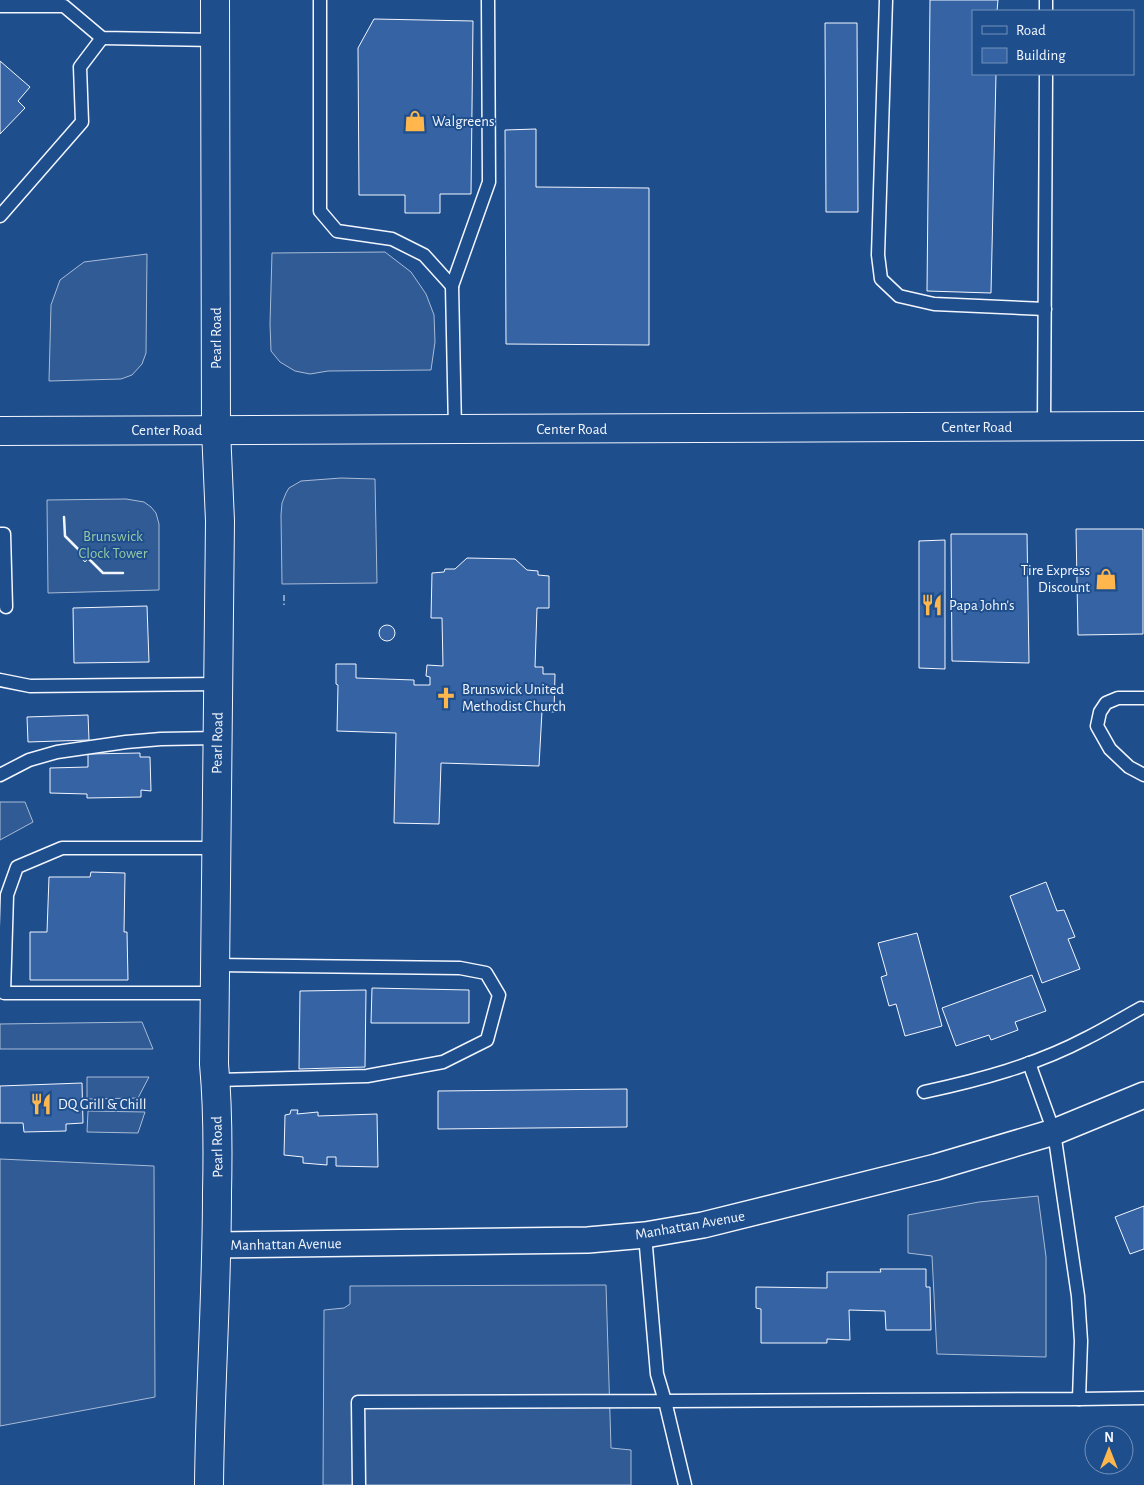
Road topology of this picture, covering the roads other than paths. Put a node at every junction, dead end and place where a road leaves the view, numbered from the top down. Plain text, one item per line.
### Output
1 (215, 0) edge
2 (320, 0) edge
3 (488, 0) edge
4 (886, 0) edge
5 (0, 6) edge
6 (102, 38) junction
7 (215, 40) junction
8 (1046, 75) edge
9 (0, 216) edge
10 (452, 286) junction
11 (1044, 309) junction
12 (1044, 426) junction
13 (1144, 426) edge
14 (455, 429) junction
15 (216, 430) junction
16 (0, 431) edge
17 (0, 534) edge
18 (6, 607) dead end
19 (0, 680) edge
20 (218, 684) junction
21 (1144, 698) edge
22 (217, 738) junction
23 (0, 775) edge
24 (1144, 775) edge
25 (215, 848) junction
26 (215, 965) junction
27 (215, 993) junction
28 (1141, 1008) dead end
29 (1029, 1063) junction
30 (216, 1080) junction
31 (924, 1092) dead end
32 (1144, 1095) edge
33 (1054, 1132) junction
34 (645, 1235) junction
35 (217, 1245) junction
36 (1144, 1398) edge
37 (1080, 1399) junction
38 (665, 1401) junction
39 (209, 1485) edge
40 (359, 1485) edge
41 (685, 1485) edge

1 - 7 main road, Pearl Road
2 - 10 lane
3 - 10 lane
4 - 11 lane
5 - 6 lane
6 - 7 lane
6 - 9 lane
7 - 15 main road, Pearl Road
8 - 11 lane
10 - 14 lane
11 - 12 lane
12 - 13 main road, Center Road
12 - 14 main road, Center Road
14 - 15 main road, Center Road
15 - 16 main road, Center Road
15 - 20 main road, Pearl Road
17 - 18 lane
19 - 20 lane
20 - 22 main road, Pearl Road
21 - 24 lane
22 - 23 lane
22 - 25 main road, Pearl Road
25 - 26 main road, Pearl Road
25 - 27 lane
26 - 27 main road, Pearl Road
26 - 30 lane
27 - 30 main road, Pearl Road
28 - 29 lane
29 - 31 lane
29 - 33 lane
30 - 35 main road, Pearl Road
32 - 33 street, Manhattan Avenue
33 - 34 street, Manhattan Avenue
33 - 37 lane
34 - 35 street, Manhattan Avenue
34 - 38 lane
35 - 39 main road, Pearl Road
36 - 37 lane
37 - 38 lane
38 - 40 lane
38 - 41 lane

